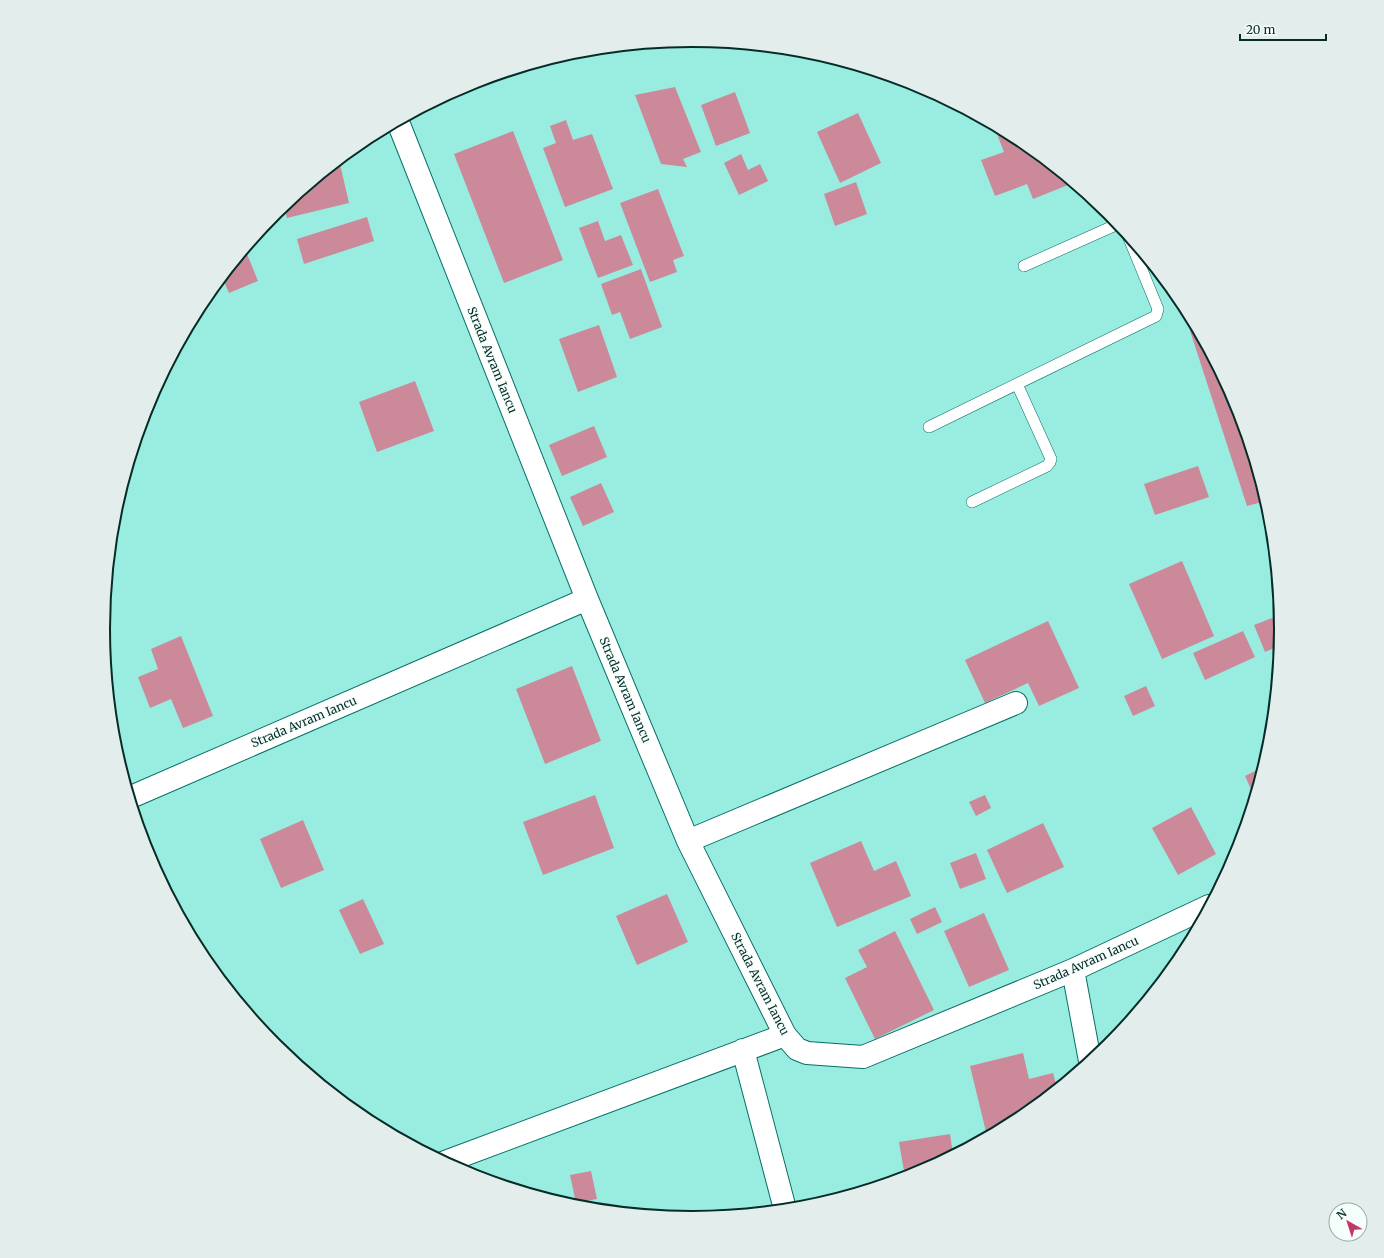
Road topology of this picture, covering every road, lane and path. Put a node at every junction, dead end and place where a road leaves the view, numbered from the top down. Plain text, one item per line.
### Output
1 (400, 126) edge
2 (1113, 226) edge
3 (1133, 249) edge
4 (1024, 266) dead end
5 (1017, 384) junction
6 (929, 427) dead end
7 (972, 502) dead end
8 (586, 599) junction
9 (1016, 703) dead end
10 (135, 796) edge
11 (688, 841) junction
12 (1202, 909) edge
13 (1073, 970) junction
14 (785, 1035) junction
15 (743, 1050) junction
16 (1089, 1055) edge
17 (452, 1159) edge
18 (784, 1203) edge

1 - 8 street, Strada Avram Iancu
2 - 4 lane
3 - 5 lane
5 - 6 lane
5 - 7 lane
8 - 10 street, Strada Avram Iancu
8 - 11 street, Strada Avram Iancu
9 - 11 street
11 - 14 street, Strada Avram Iancu
12 - 13 street, Strada Avram Iancu
13 - 14 street, Strada Avram Iancu
13 - 16 street
14 - 15 street
15 - 17 street
15 - 18 street

